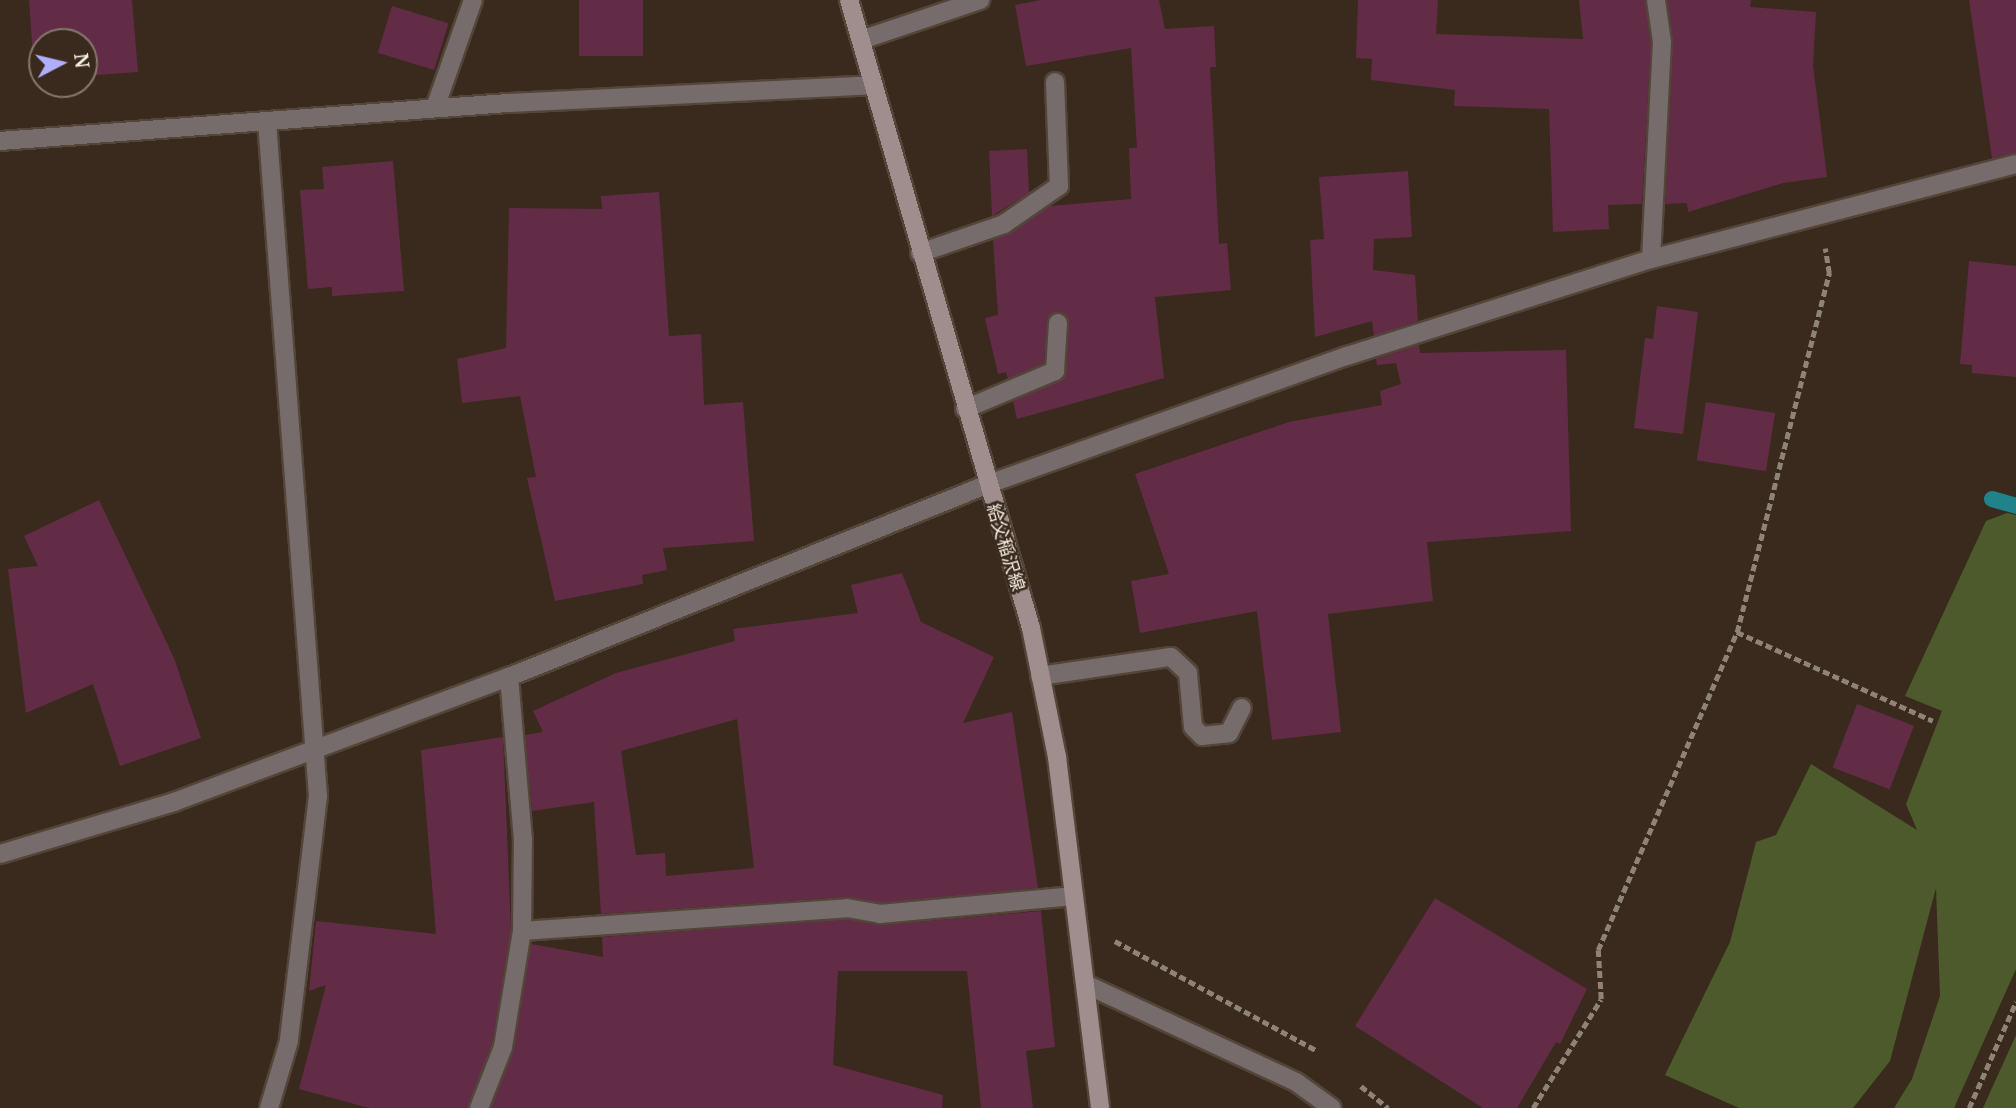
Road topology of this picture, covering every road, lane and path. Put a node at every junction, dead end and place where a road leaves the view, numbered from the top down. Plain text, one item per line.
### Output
1 (473, 0) edge
2 (849, 0) edge
3 (980, 0) edge
4 (1656, 0) edge
5 (860, 40) junction
6 (1055, 82) dead end
7 (874, 85) junction
8 (435, 108) junction
9 (267, 121) junction
10 (0, 141) edge
11 (2016, 164) edge
12 (1820, 213) junction
13 (920, 253) junction
14 (1651, 259) junction
15 (1058, 323) dead end
16 (965, 410) junction
17 (986, 485) junction
18 (1737, 632) junction
19 (1040, 676) junction
20 (509, 677) junction
21 (1242, 708) dead end
22 (1933, 721) dead end
23 (314, 749) junction
24 (0, 854) edge
25 (1074, 896) junction
26 (1077, 921) junction
27 (522, 931) junction
28 (1085, 984) junction
29 (2016, 1002) edge
30 (1325, 1057) dead end
31 (1356, 1082) dead end
32 (269, 1108) edge
33 (479, 1108) edge
34 (1100, 1108) edge
35 (1332, 1108) edge
36 (1388, 1108) edge
37 (1533, 1108) edge
38 (1969, 1108) edge

1 - 8 street
2 - 5 main road, 給父稲沢線
3 - 5 street
4 - 14 street
5 - 7 main road, 給父稲沢線
6 - 13 street
7 - 8 street
7 - 13 main road, 給父稲沢線
8 - 9 street
9 - 10 street
9 - 23 street
11 - 12 street
12 - 14 street
12 - 18 path
13 - 16 main road, 給父稲沢線
14 - 17 street
15 - 16 street
16 - 17 main road, 給父稲沢線
17 - 19 main road, 給父稲沢線
17 - 20 street
18 - 22 path
18 - 37 path
19 - 21 street
19 - 25 main road, 給父稲沢線
20 - 23 street
20 - 27 street
23 - 24 street
23 - 32 street
25 - 26 main road, 給父稲沢線
25 - 27 street
26 - 28 main road, 給父稲沢線
26 - 30 path
27 - 33 street
28 - 34 main road, 給父稲沢線
28 - 35 street
29 - 38 path
31 - 36 path

